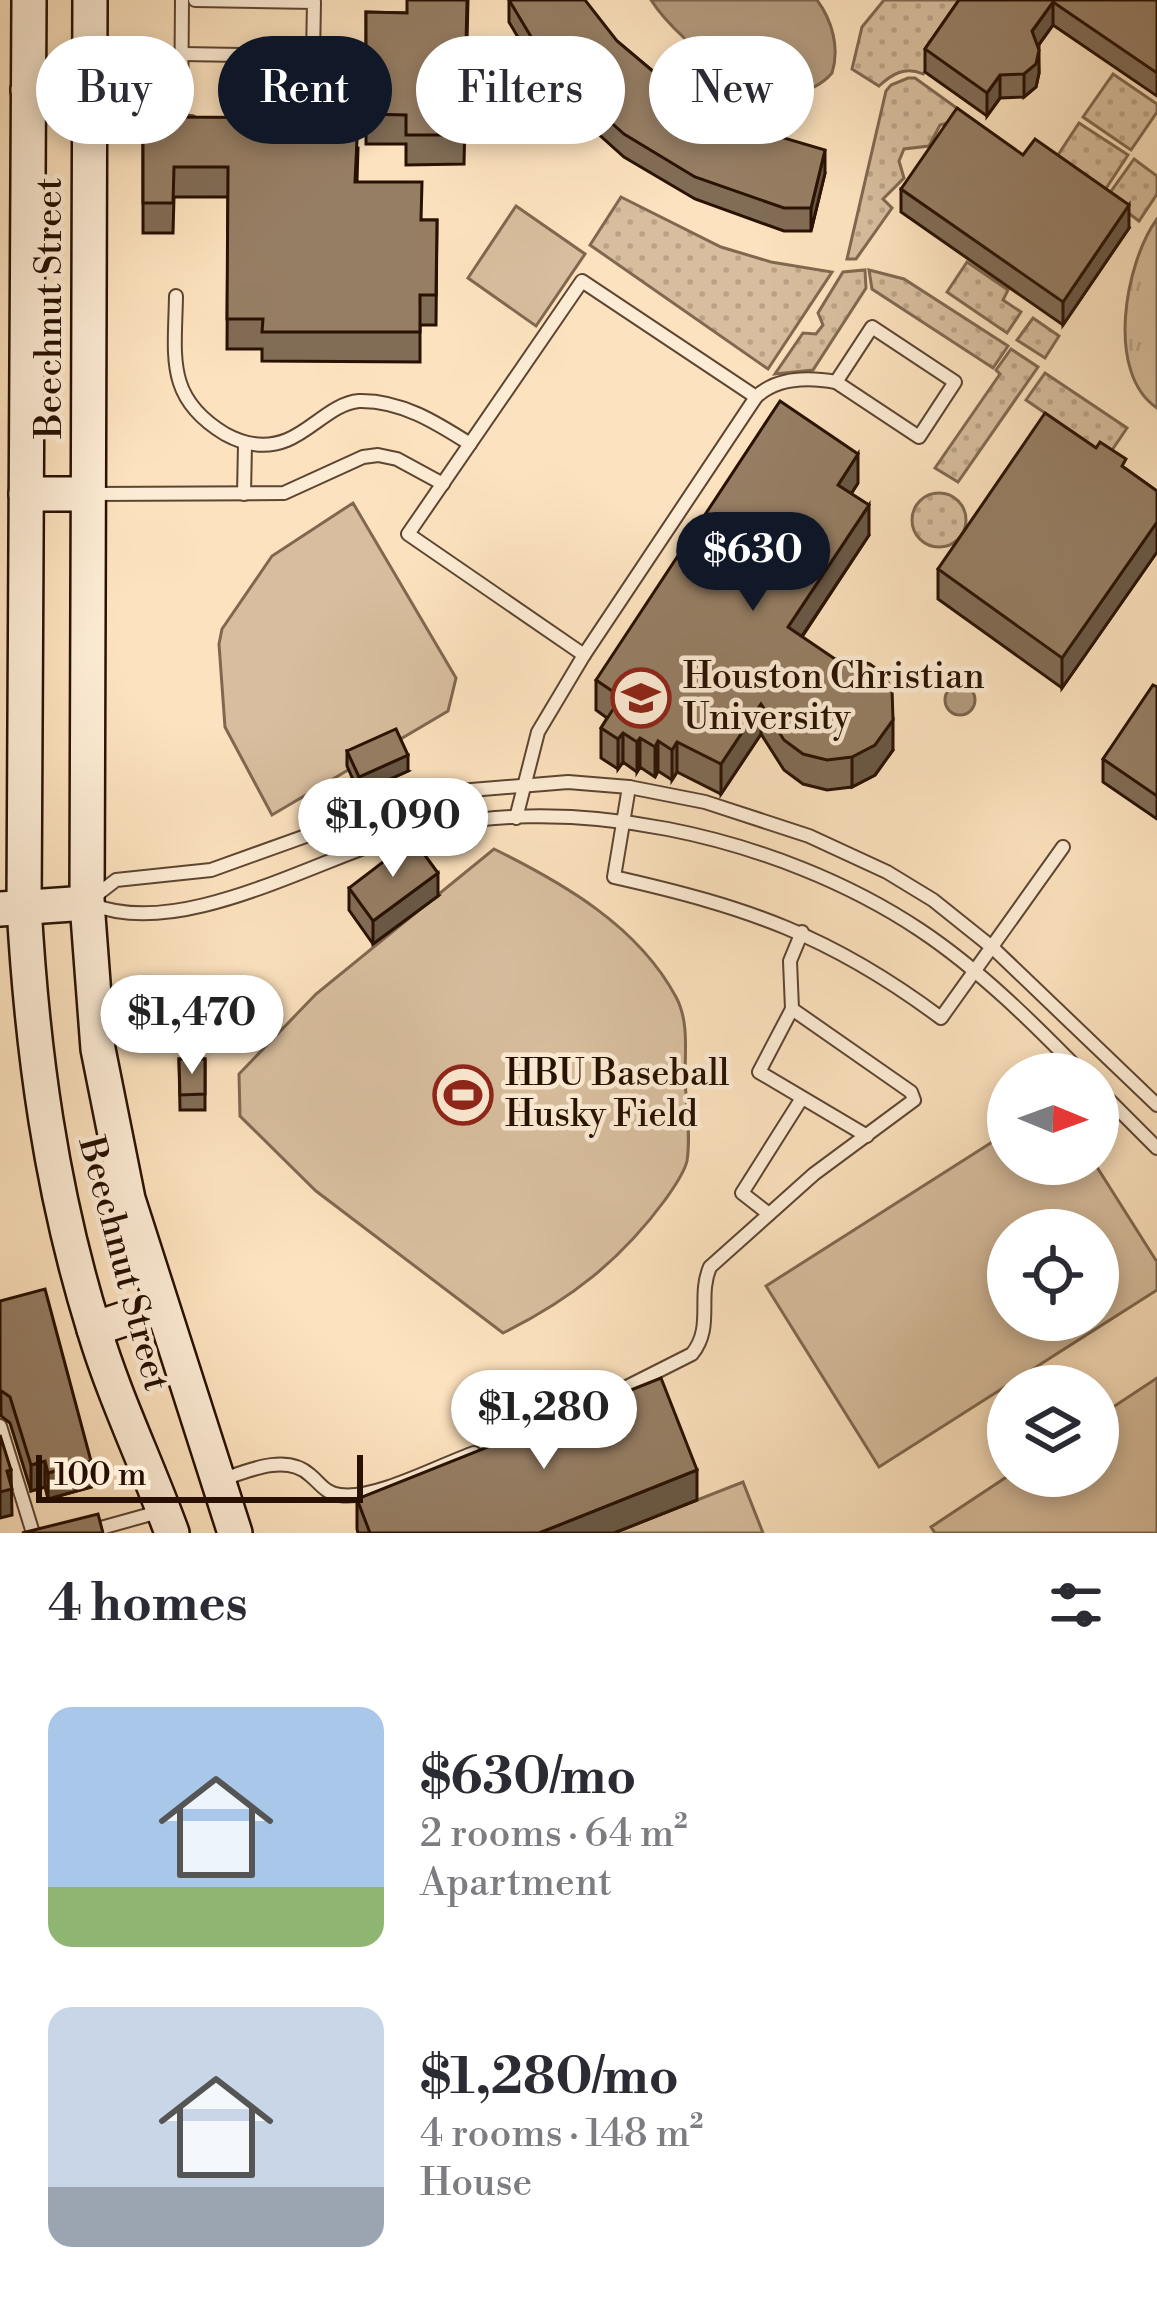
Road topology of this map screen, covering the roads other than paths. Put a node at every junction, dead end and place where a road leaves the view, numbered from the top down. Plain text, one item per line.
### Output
1 (29, 0) edge
2 (90, 0) edge
3 (182, 0) edge
4 (195, 0) edge
5 (90, 36) edge
6 (182, 36) edge
7 (313, 36) edge
8 (28, 90) junction
9 (36, 90) edge
10 (194, 122) edge
11 (202, 122) edge
12 (89, 144) edge
13 (176, 296) dead end
14 (836, 382) junction
15 (756, 397) junction
16 (245, 444) junction
17 (470, 444) junction
18 (442, 484) junction
19 (26, 494) junction
20 (88, 494) junction
21 (244, 494) junction
22 (584, 655) junction
23 (526, 782) junction
24 (629, 787) junction
25 (516, 818) junction
26 (624, 822) junction
27 (1063, 847) dead end
28 (87, 903) junction
29 (12, 908) edge
30 (802, 932) junction
31 (993, 948) junction
32 (976, 972) junction
33 (792, 1009) junction
34 (1061, 1053) edge
35 (802, 1098) junction
36 (1157, 1105) edge
37 (1119, 1110) edge
38 (867, 1136) junction
39 (1157, 1148) edge
40 (769, 1214) junction
41 (160, 1306) junction
42 (94, 1329) junction
43 (562, 1419) edge
44 (0, 1426) edge
45 (487, 1448) edge
46 (216, 1481) junction
47 (168, 1522) edge
48 (104, 1530) edge
49 (33, 1533) edge
50 (82, 1533) edge
51 (235, 1533) edge

1 - 8 main road, Beechnut Street
2 - 5 main road, Beechnut Street
3 - 6 lane
4 - 7 lane
8 - 9 main road
8 - 19 main road, Beechnut Street
10 - 11 lane
12 - 20 main road, Beechnut Street
13 - 16 lane
14 - 14 lane
14 - 15 lane
15 - 17 lane
15 - 22 lane
16 - 17 lane
16 - 21 lane
17 - 18 lane
18 - 21 lane
18 - 22 lane
19 - 20 main road
19 - 29 main road, Beechnut Street
20 - 21 lane
20 - 28 main road, Beechnut Street
22 - 23 lane
23 - 24 lane
23 - 25 lane
23 - 28 lane
24 - 26 lane
24 - 31 lane
25 - 26 lane
25 - 28 lane
26 - 30 lane
26 - 32 lane
27 - 31 lane
28 - 29 main road
28 - 41 main road, Beechnut Street
29 - 42 main road, Beechnut Street
30 - 32 lane
30 - 33 lane
31 - 32 lane
31 - 36 lane
32 - 34 lane
33 - 35 lane
33 - 38 lane
35 - 38 lane
35 - 40 lane
37 - 39 lane
38 - 40 lane
40 - 43 lane
41 - 42 main road
41 - 46 main road, Beechnut Street
42 - 47 main road, Beechnut Street
44 - 49 lane
45 - 46 lane
46 - 51 main road, Beechnut Street
47 - 48 lane
48 - 50 lane

